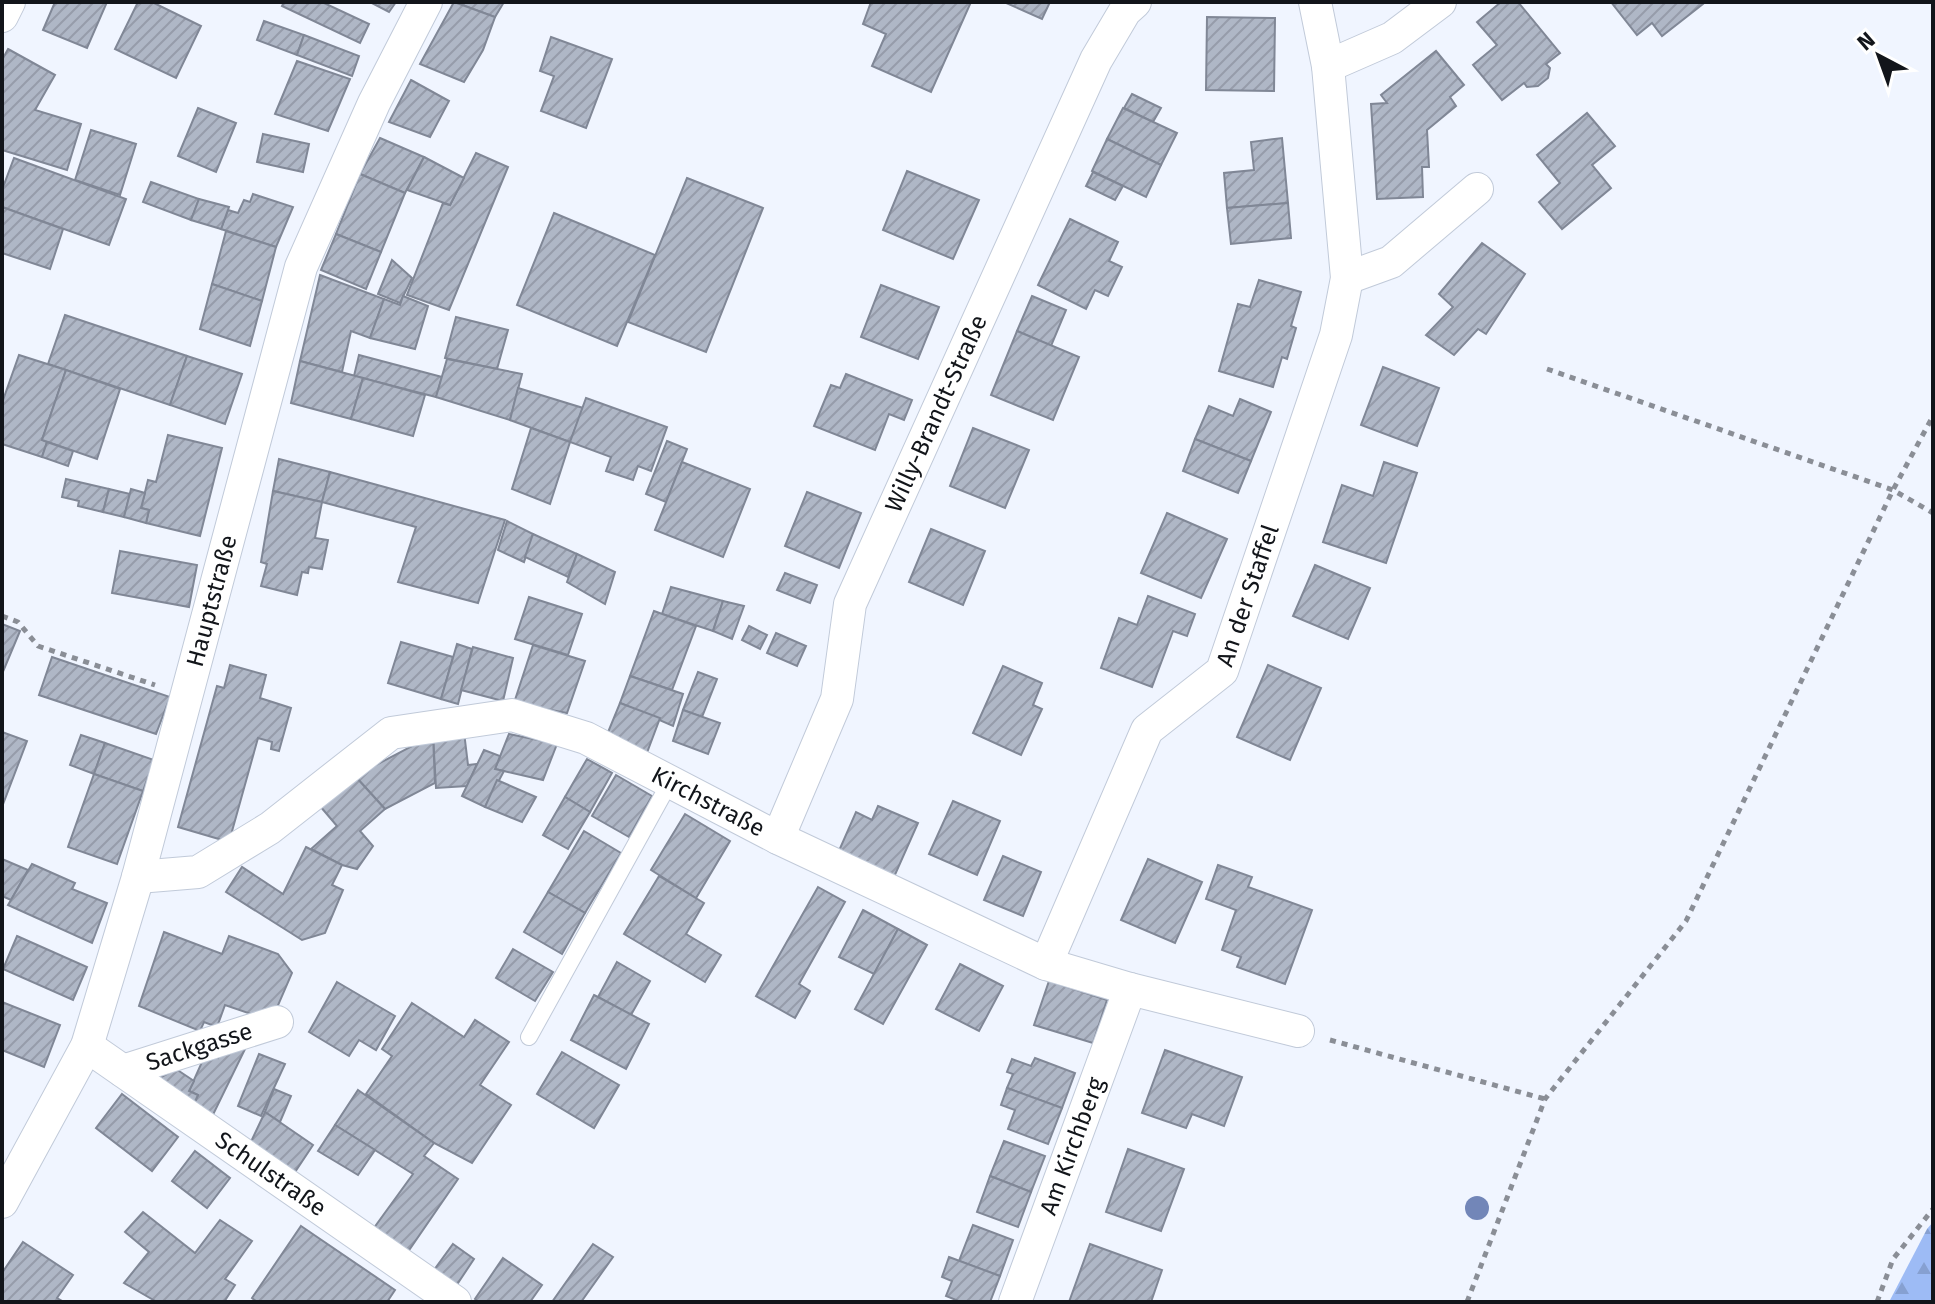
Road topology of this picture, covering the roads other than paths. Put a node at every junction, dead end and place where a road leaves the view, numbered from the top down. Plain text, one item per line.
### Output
1 (9, 2) edge
2 (426, 2) edge
3 (1135, 2) edge
4 (1315, 2) edge
5 (1440, 2) edge
6 (2, 16) edge
7 (1328, 66) junction
8 (1477, 189) dead end
9 (1347, 278) junction
10 (670, 782) junction
11 (778, 838) junction
12 (138, 877) junction
13 (1046, 964) junction
14 (1130, 989) junction
15 (277, 1022) dead end
16 (1298, 1031) road end
17 (529, 1037) dead end
18 (87, 1046) junction
19 (123, 1071) junction
20 (2, 1202) edge
21 (455, 1302) edge
22 (1015, 1302) edge

1 - 6 street
2 - 12 street, Hauptstraße
3 - 11 street, Willy-Brandt-Straße
4 - 7 street, An der Staffel
5 - 7 street
7 - 9 street, An der Staffel
8 - 9 street
9 - 13 street, An der Staffel
10 - 11 street, Kirchstraße
10 - 12 street, Kirchstraße
10 - 17 lane
11 - 13 street, Kirchstraße
12 - 18 street, Hauptstraße
13 - 14 street, Kirchstraße
14 - 16 street, Kirchstraße
14 - 22 street, Am Kirchberg
15 - 19 street, Sackgasse
18 - 19 street, Schulstraße
18 - 20 street, Hauptstraße
19 - 21 street, Schulstraße

